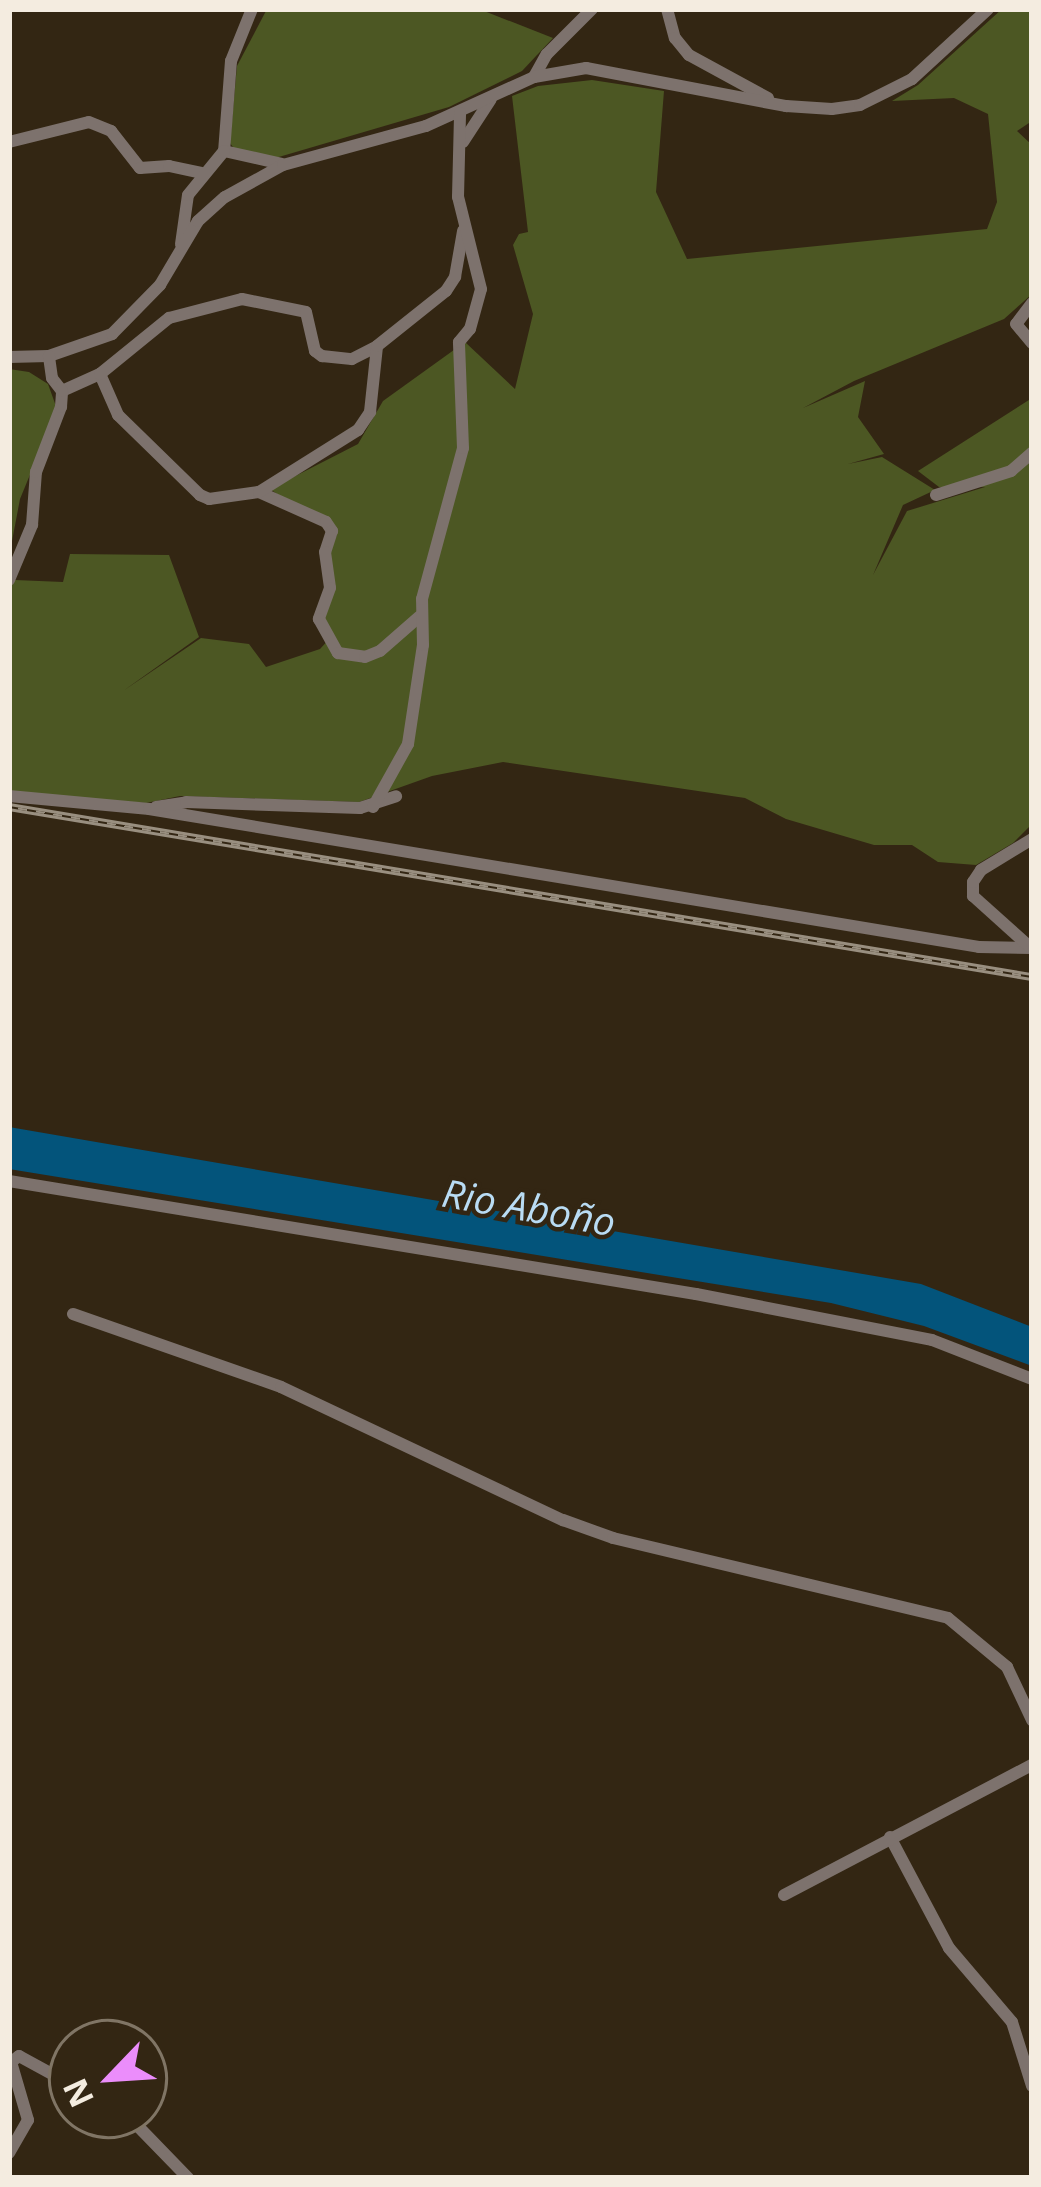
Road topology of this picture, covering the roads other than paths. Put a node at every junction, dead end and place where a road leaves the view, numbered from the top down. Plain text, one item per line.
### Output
1 (252, 9) edge
2 (592, 9) edge
3 (667, 9) edge
4 (988, 9) edge
5 (535, 77) junction
6 (492, 98) junction
7 (778, 104) junction
8 (460, 113) junction
9 (9, 142) edge
10 (462, 143) junction
11 (224, 151) junction
12 (283, 165) junction
13 (201, 173) junction
14 (463, 231) junction
15 (182, 246) junction
16 (1032, 303) edge
17 (1032, 343) edge
18 (377, 346) junction
19 (49, 356) junction
20 (9, 357) edge
21 (100, 374) junction
22 (62, 391) junction
23 (1032, 453) edge
24 (259, 492) junction
25 (936, 495) dead end
26 (9, 580) edge
27 (419, 617) junction
28 (9, 796) edge
29 (396, 796) dead end
30 (374, 807) junction
31 (149, 809) junction
32 (1032, 839) edge
33 (1032, 948) edge
34 (9, 1181) edge
35 (73, 1314) dead end
36 (1032, 1379) edge
37 (1032, 1720) edge
38 (1032, 1765) edge
39 (890, 1837) junction
40 (784, 1895) dead end
41 (48, 2072) edge
42 (1032, 2086) edge
43 (150, 2139) edge
44 (9, 2153) edge
45 (188, 2178) edge

1 - 11 street
2 - 5 street
3 - 7 street
4 - 7 street
5 - 6 street
5 - 7 street
6 - 8 street
6 - 10 street
8 - 10 street
8 - 12 street
9 - 13 street
10 - 14 street
11 - 12 street
11 - 13 street
12 - 15 street
13 - 15 street
14 - 18 street
14 - 27 street
15 - 19 street
16 - 17 street
18 - 21 street
18 - 24 street
19 - 20 street
19 - 22 street
21 - 22 street
21 - 24 street
22 - 26 street
23 - 25 street
24 - 27 street
27 - 30 street
28 - 31 street
29 - 30 street
30 - 31 street
31 - 33 street
32 - 33 street
34 - 36 street
35 - 37 street
38 - 39 street
39 - 40 street
39 - 42 street
41 - 44 street
43 - 45 street

